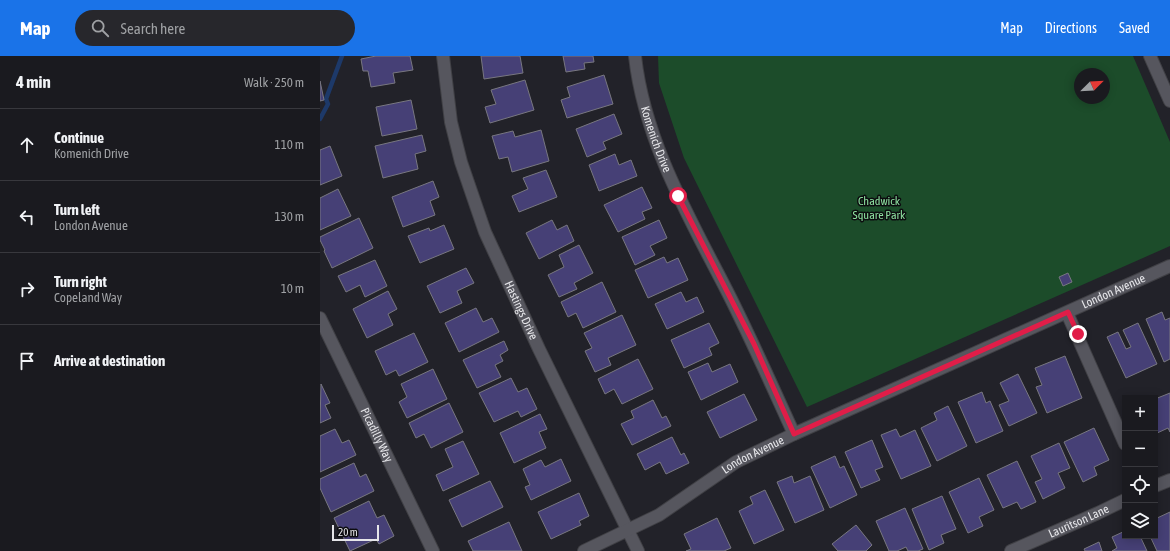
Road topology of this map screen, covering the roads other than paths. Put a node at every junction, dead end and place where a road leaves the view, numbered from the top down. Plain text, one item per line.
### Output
1 (443, 56) edge
2 (635, 56) edge
3 (1150, 56) edge
4 (1170, 101) edge
5 (1170, 266) edge
6 (1068, 312) junction
7 (320, 318) edge
8 (794, 434) junction
9 (1122, 437) edge
10 (1170, 480) edge
11 (1158, 485) edge
12 (1122, 501) edge
13 (627, 529) junction
14 (433, 551) edge
15 (584, 551) edge
16 (638, 551) edge
17 (1011, 551) edge

1 - 13 street, Hastings Drive
2 - 8 street, Komenich Drive
3 - 4 street
5 - 6 street, London Avenue
6 - 8 street, London Avenue
6 - 9 street
7 - 14 street, Picadilly Way
8 - 13 street, London Avenue
10 - 11 street
12 - 17 street, Lauritson Lane
13 - 15 street, London Avenue
13 - 16 street, Hastings Drive

